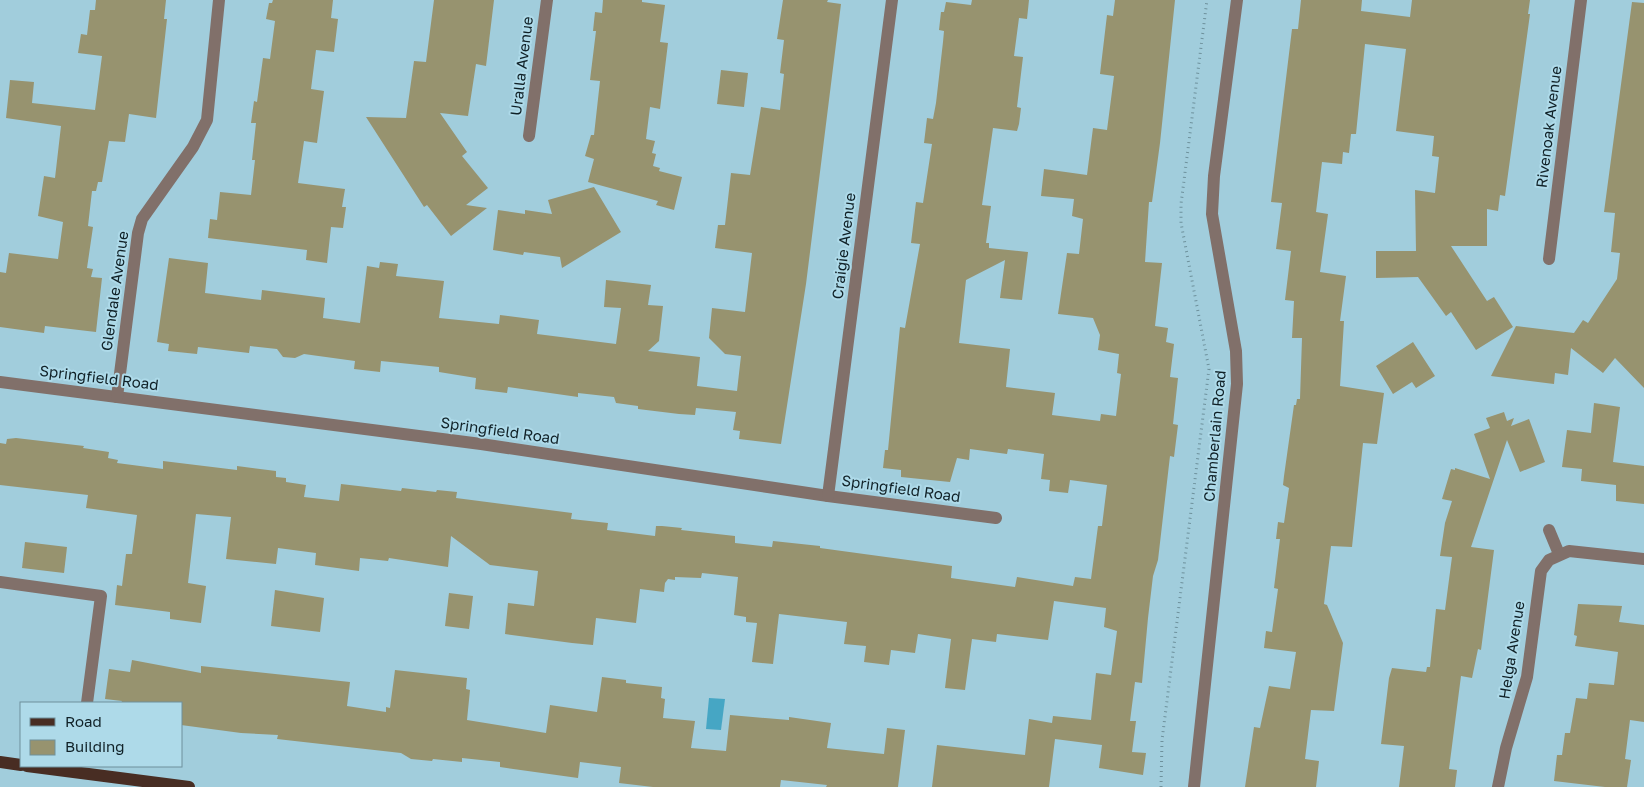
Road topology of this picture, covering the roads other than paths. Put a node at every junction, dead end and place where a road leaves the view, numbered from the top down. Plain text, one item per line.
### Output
1 (219, 0) edge
2 (547, 0) edge
3 (892, 0) edge
4 (1237, 0) edge
5 (1581, 0) edge
6 (529, 136) dead end
7 (1549, 259) dead end
8 (0, 382) edge
9 (117, 397) junction
10 (828, 496) junction
11 (996, 518) dead end
12 (1549, 530) dead end
13 (1559, 554) junction
14 (1644, 558) edge
15 (0, 582) edge
16 (87, 702) edge
17 (0, 762) edge
18 (20, 765) edge
19 (44, 767) edge
20 (79, 769) edge
21 (120, 783) edge
22 (189, 787) edge
23 (1194, 787) edge
24 (1498, 787) edge

1 - 9 street, Glendale Avenue
2 - 6 street, Uralla Avenue
3 - 10 street, Craigie Avenue
4 - 23 street, Chamberlain Road
5 - 7 street, Rivenoak Avenue
8 - 9 street, Springfield Road
9 - 10 street, Springfield Road
10 - 11 street, Springfield Road
12 - 13 street
13 - 14 street
13 - 24 street, Helga Avenue
15 - 16 street
17 - 18 main road
19 - 20 main road
20 - 21 main road
21 - 22 main road

